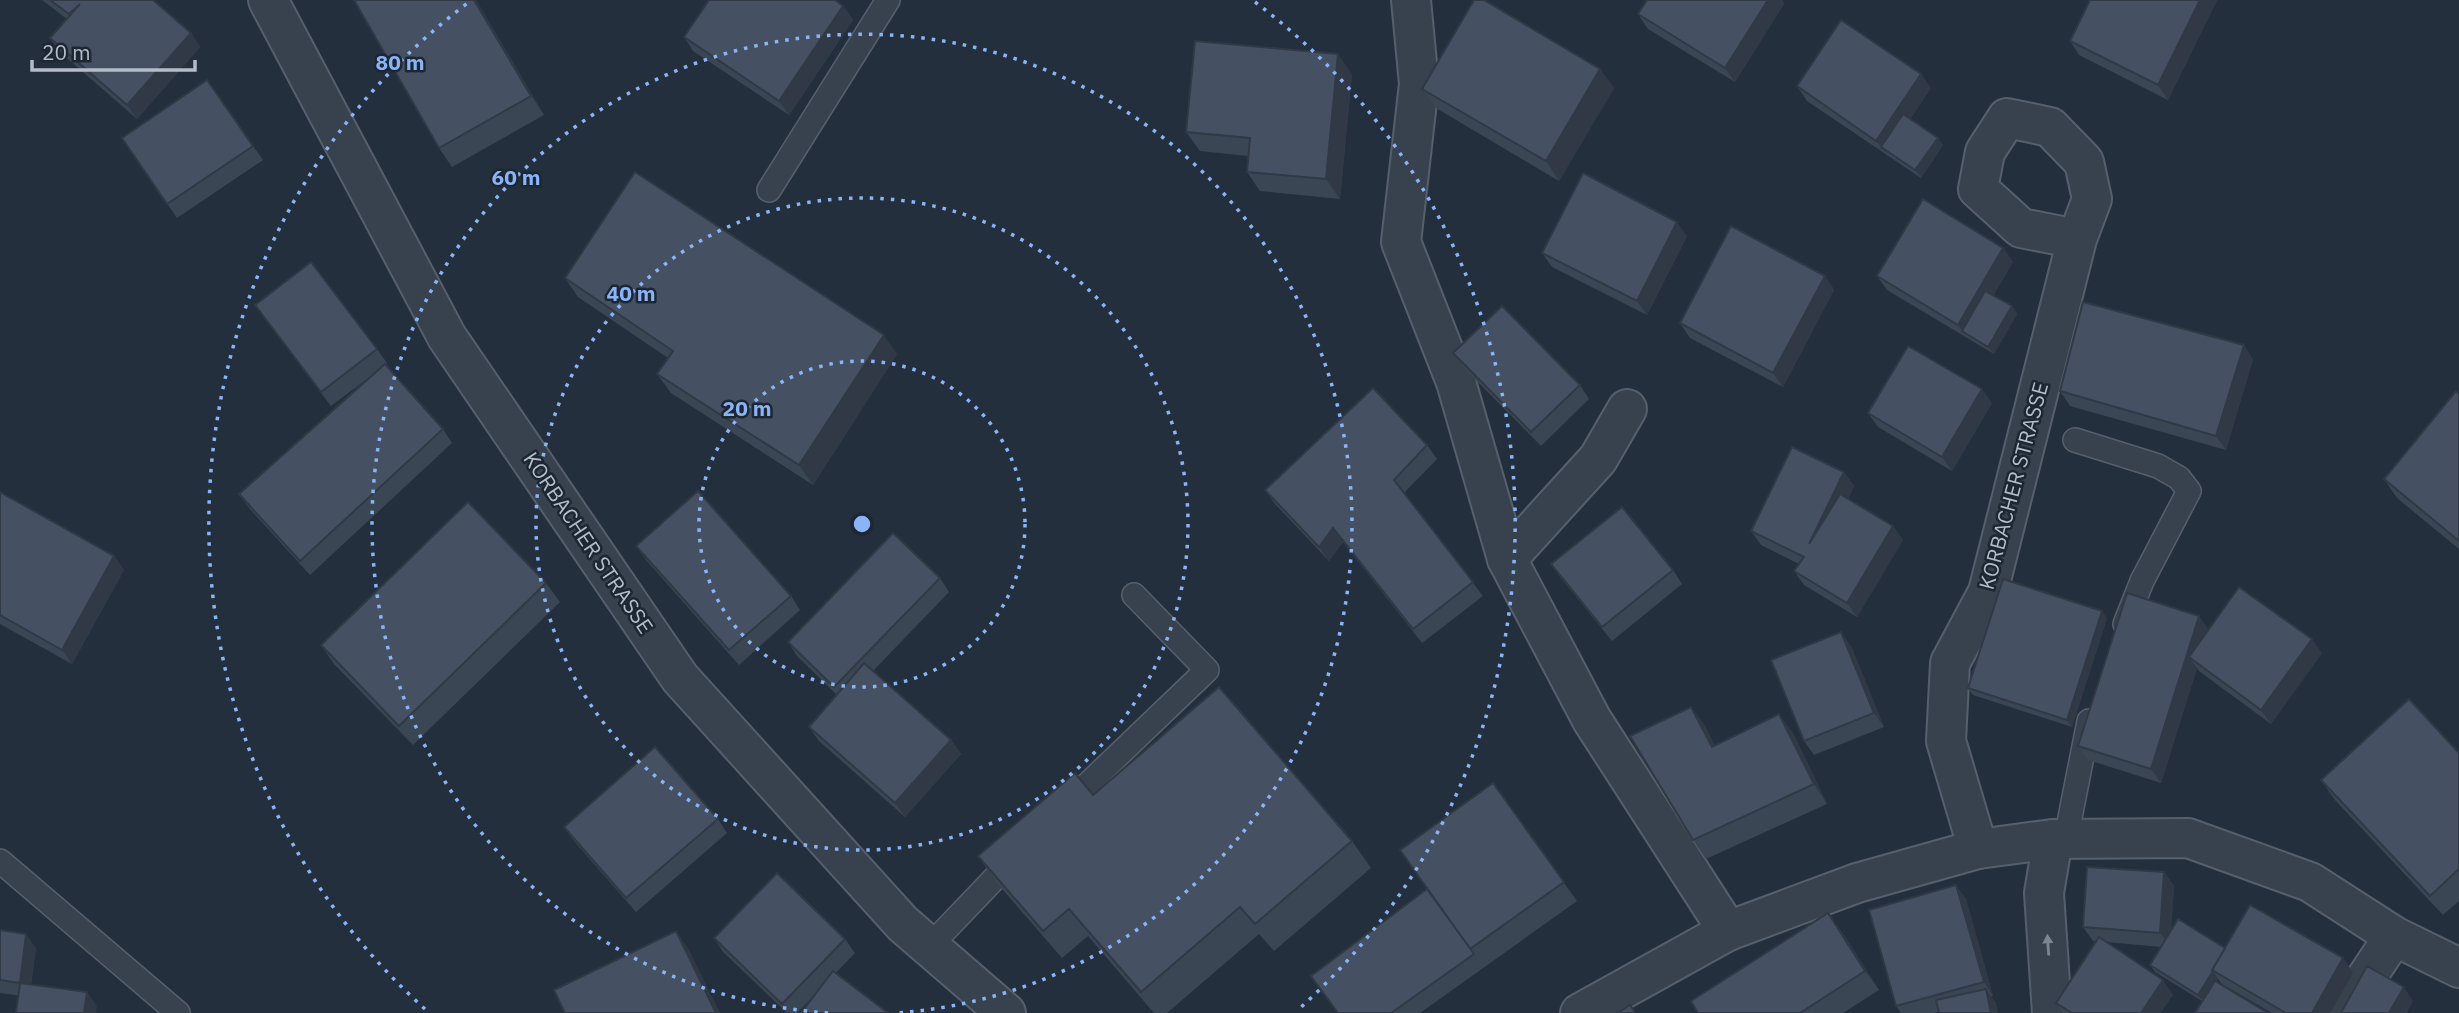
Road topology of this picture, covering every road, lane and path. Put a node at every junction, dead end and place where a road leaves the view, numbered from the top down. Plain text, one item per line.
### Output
1 (268, 0) edge
2 (888, 0) edge
3 (1410, 0) edge
4 (768, 190) dead end
5 (2077, 239) dead end
6 (1627, 409) dead end
7 (2075, 440) dead end
8 (1507, 559) junction
9 (1134, 595) dead end
10 (2117, 646) edge
11 (2098, 698) edge
12 (1049, 822) edge
13 (2059, 839) junction
14 (1031, 842) edge
15 (1978, 849) junction
16 (0, 861) edge
17 (1728, 930) junction
18 (2394, 936) junction
19 (929, 947) junction
20 (2459, 968) edge
21 (178, 1013) edge
22 (1006, 1013) edge
23 (1580, 1013) edge
24 (2052, 1013) edge
25 (2343, 1013) edge

1 - 19 street, KORBACHER STRASSE
2 - 4 lane
3 - 8 street
5 - 15 street, KORBACHER STRASSE
6 - 8 street
7 - 10 lane
8 - 17 street
9 - 12 lane
11 - 13 lane
13 - 15 street
13 - 18 street
24 -> 13 street
14 - 19 lane
15 - 17 street
16 - 21 lane
17 - 23 street
18 - 20 street
18 - 25 street
19 - 22 street, KORBACHER STRASSE

